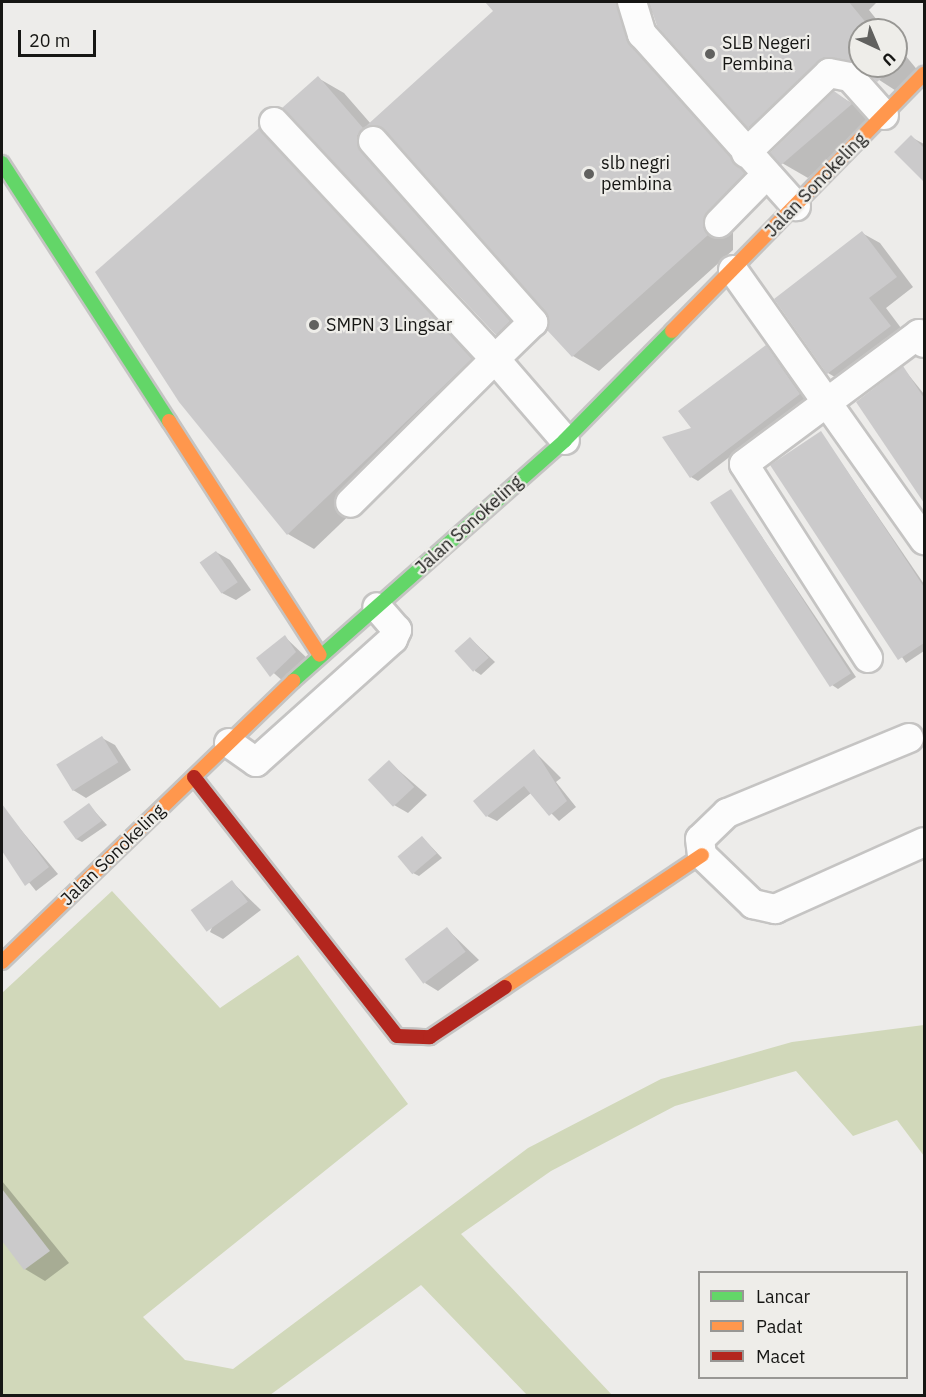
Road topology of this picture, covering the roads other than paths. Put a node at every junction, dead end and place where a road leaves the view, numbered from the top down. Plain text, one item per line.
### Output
1 (632, 2) edge
2 (924, 74) edge
3 (884, 115) junction
4 (274, 122) dead end
5 (373, 141) dead end
6 (746, 153) junction
7 (2, 163) edge
8 (766, 175) junction
9 (796, 206) junction
10 (718, 223) dead end
11 (732, 270) junction
12 (924, 343) edge
13 (495, 360) junction
14 (826, 401) junction
15 (565, 440) junction
16 (350, 503) dead end
17 (924, 540) edge
18 (377, 607) junction
19 (320, 655) junction
20 (868, 658) dead end
21 (909, 738) dead end
22 (229, 743) junction
23 (194, 777) junction
24 (924, 842) edge
25 (702, 855) junction
26 (2, 962) edge

1 - 6 street
2 - 3 street, Jalan Sonokeling
3 - 6 street
3 - 9 street, Jalan Sonokeling
4 - 13 street
5 - 13 street
6 - 8 street
7 - 19 street
8 - 9 street
8 - 10 street
9 - 11 street, Jalan Sonokeling
11 - 14 street
11 - 15 street, Jalan Sonokeling
12 - 14 street
13 - 15 street
13 - 16 street
14 - 17 street
14 - 20 street
15 - 18 street, Jalan Sonokeling
18 - 19 street, Jalan Sonokeling
18 - 22 street
19 - 22 street, Jalan Sonokeling
21 - 25 street
22 - 23 street, Jalan Sonokeling
23 - 25 street
23 - 26 street, Jalan Sonokeling
24 - 25 street

